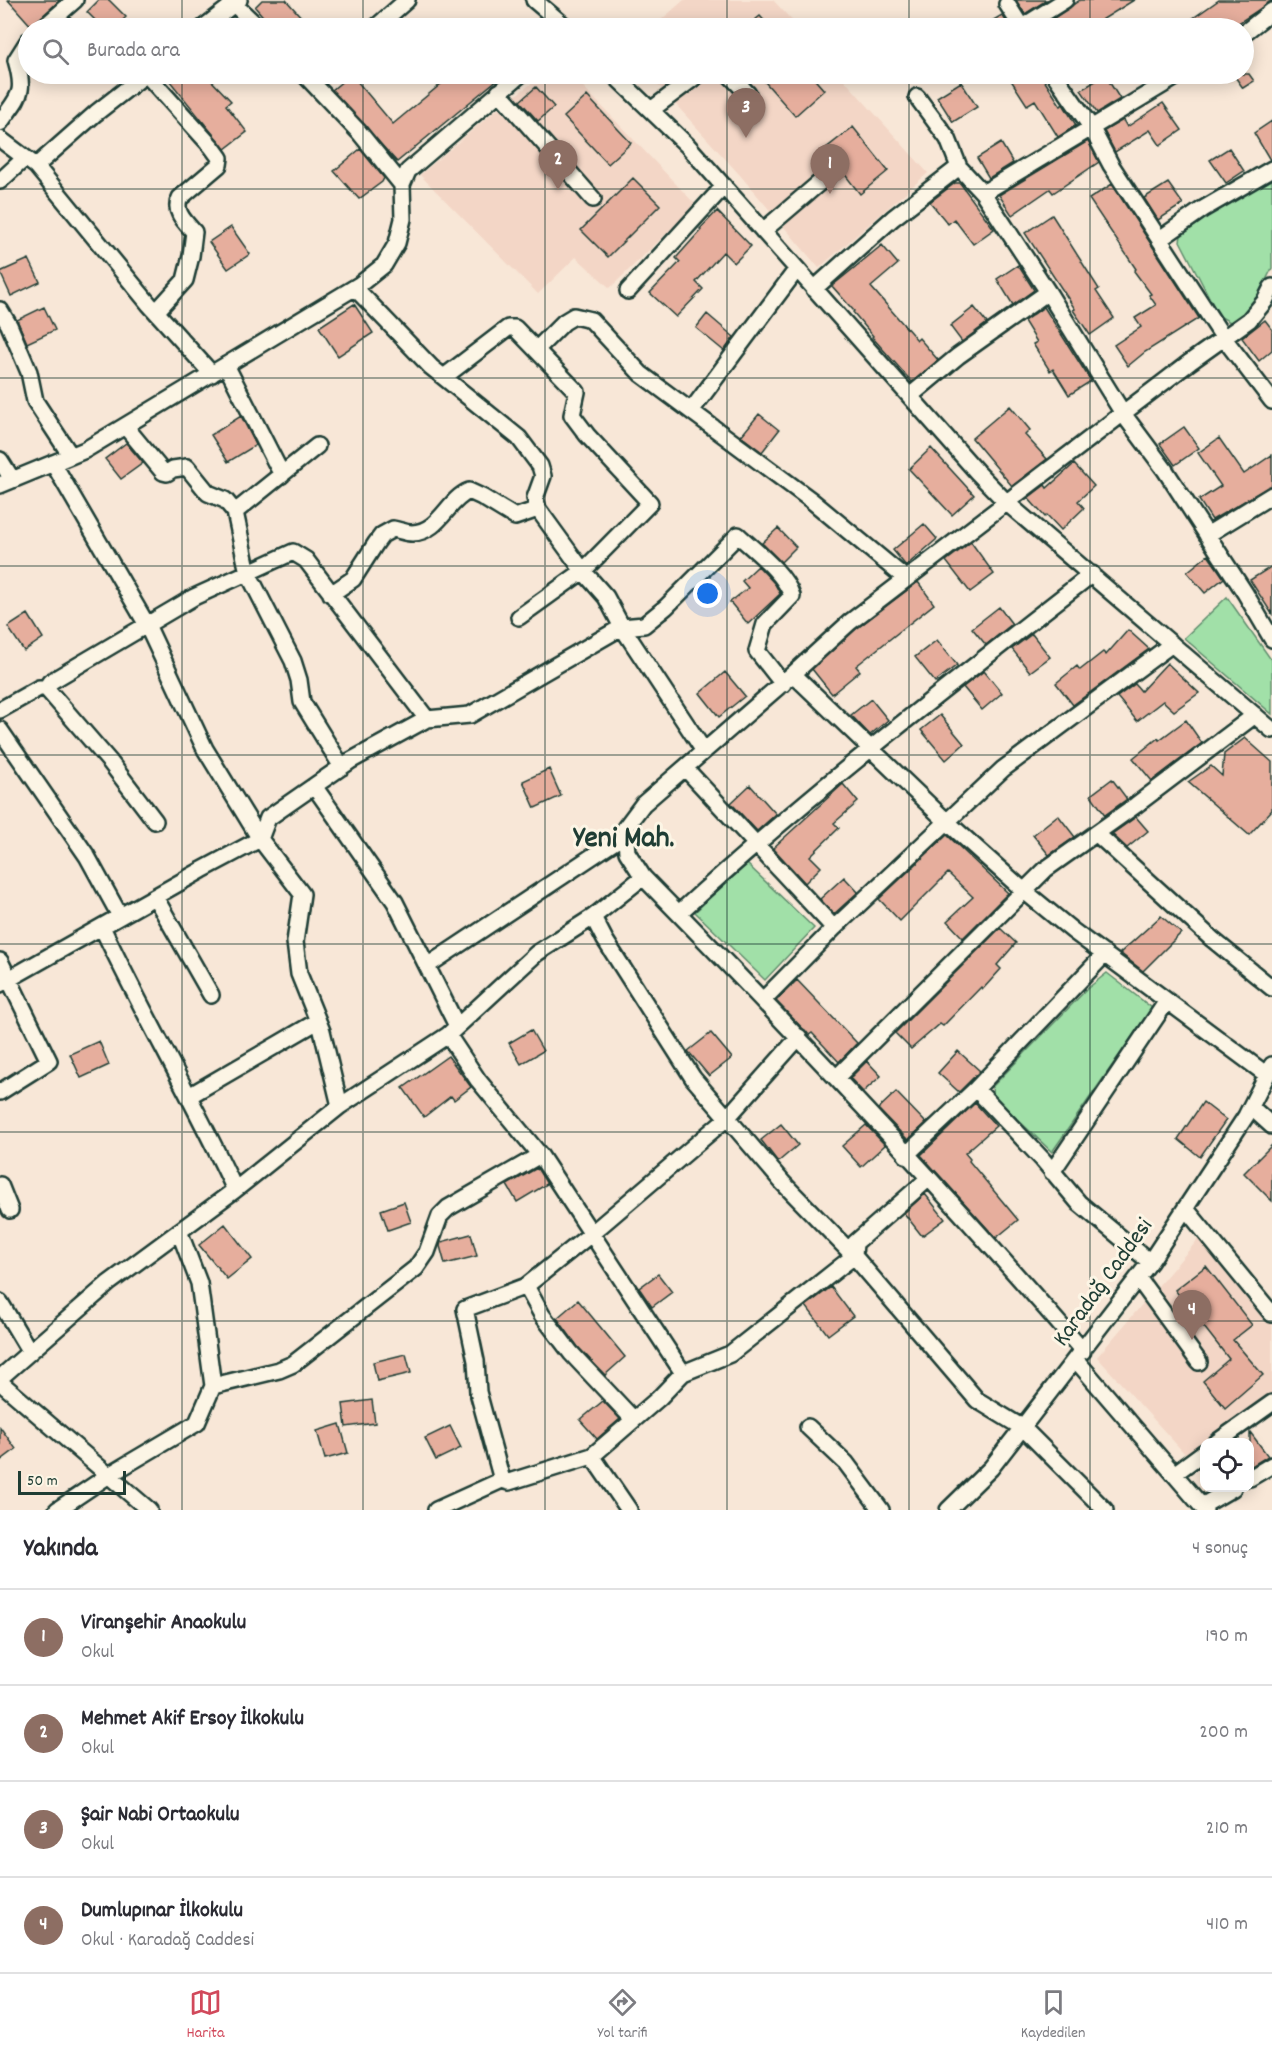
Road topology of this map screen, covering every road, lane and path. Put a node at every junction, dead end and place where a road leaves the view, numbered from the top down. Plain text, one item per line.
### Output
1 (75, 0) edge
2 (407, 0) edge
3 (534, 0) edge
4 (1065, 0) edge
5 (234, 1) edge
6 (1007, 4) dead end
7 (1272, 11) edge
8 (54, 18) edge
9 (214, 18) edge
10 (250, 18) edge
11 (386, 18) edge
12 (555, 18) edge
13 (1016, 18) edge
14 (1037, 18) edge
15 (1254, 25) edge
16 (22, 84) edge
17 (133, 84) edge
18 (155, 84) edge
19 (320, 84) edge
20 (509, 84) edge
21 (624, 84) edge
22 (686, 84) edge
23 (738, 84) edge
24 (1061, 84) edge
25 (1164, 84) edge
26 (499, 92) junction
27 (748, 94) dead end
28 (917, 97) dead end
29 (651, 110) junction
30 (0, 123) edge
31 (1090, 127) junction
32 (0, 139) edge
33 (30, 163) junction
34 (959, 167) junction
35 (1272, 169) edge
36 (832, 172) dead end
37 (0, 181) edge
38 (402, 185) junction
39 (724, 186) junction
40 (983, 193) junction
41 (593, 200) dead end
42 (763, 231) junction
43 (1160, 240) junction
44 (797, 269) junction
45 (1272, 287) edge
46 (355, 288) junction
47 (814, 289) junction
48 (628, 291) dead end
49 (1048, 292) junction
50 (1268, 303) edge
51 (0, 310) edge
52 (156, 312) junction
53 (1223, 337) junction
54 (537, 349) junction
55 (226, 365) junction
56 (212, 374) junction
57 (444, 377) junction
58 (910, 396) junction
59 (1272, 401) edge
60 (691, 411) junction
61 (1124, 415) junction
62 (125, 426) junction
63 (317, 446) dead end
64 (71, 456) junction
65 (0, 460) edge
66 (52, 463) junction
67 (282, 475) junction
68 (6, 482) edge
69 (1272, 495) edge
70 (1007, 503) junction
71 (538, 509) junction
72 (235, 512) junction
73 (1208, 535) junction
74 (583, 571) junction
75 (248, 573) junction
76 (1092, 574) junction
77 (905, 578) junction
78 (331, 594) junction
79 (519, 617) dead end
80 (147, 625) junction
81 (622, 627) junction
82 (1272, 639) edge
83 (1172, 644) junction
84 (788, 679) junction
85 (46, 688) junction
86 (0, 710) edge
87 (1255, 715) junction
88 (427, 719) junction
89 (0, 730) edge
90 (1272, 730) edge
91 (870, 748) junction
92 (704, 752) junction
93 (342, 767) junction
94 (685, 768) junction
95 (314, 786) junction
96 (155, 821) dead end
97 (946, 821) junction
98 (626, 834) junction
99 (1097, 834) junction
100 (260, 840) junction
101 (754, 844) junction
102 (643, 877) junction
103 (1023, 890) junction
104 (155, 897) junction
105 (679, 913) junction
106 (120, 916) junction
107 (593, 917) junction
108 (102, 927) junction
109 (834, 928) junction
110 (1105, 954) junction
111 (0, 961) edge
112 (427, 966) junction
113 (4, 982) edge
114 (1272, 988) edge
115 (211, 995) dead end
116 (763, 1000) junction
117 (1167, 1001) junction
118 (318, 1021) junction
119 (453, 1030) junction
120 (799, 1037) junction
121 (1269, 1070) edge
122 (836, 1078) junction
123 (976, 1089) junction
124 (0, 1092) edge
125 (189, 1096) junction
126 (340, 1106) junction
127 (1251, 1107) junction
128 (727, 1118) junction
129 (1272, 1126) edge
130 (540, 1155) junction
131 (906, 1155) junction
132 (1052, 1172) junction
133 (929, 1178) junction
134 (0, 1185) edge
135 (235, 1190) junction
136 (1186, 1209) junction
137 (10, 1210) dead end
138 (179, 1231) junction
139 (591, 1234) junction
140 (854, 1256) junction
141 (1150, 1262) junction
142 (1138, 1278) junction
143 (526, 1286) junction
144 (0, 1302) edge
145 (1272, 1314) edge
146 (30, 1352) junction
147 (1080, 1355) junction
148 (1199, 1362) dead end
149 (683, 1373) junction
150 (0, 1380) edge
151 (213, 1386) junction
152 (1272, 1403) edge
153 (633, 1419) junction
154 (808, 1427) dead end
155 (1023, 1428) junction
156 (1224, 1438) edge
157 (592, 1455) junction
158 (1200, 1455) edge
159 (1272, 1465) edge
160 (1174, 1473) junction
161 (109, 1475) junction
162 (1254, 1476) edge
163 (502, 1480) junction
164 (1227, 1492) edge
165 (1203, 1508) edge
166 (57, 1510) edge
167 (149, 1510) edge
168 (436, 1510) edge
169 (629, 1510) edge
170 (881, 1510) edge
171 (948, 1510) edge
172 (1105, 1510) edge

1 - 8 street
2 - 11 street
3 - 12 street
4 - 14 street
5 - 9 street
5 - 10 street
6 - 13 street
7 - 15 street
16 - 30 street
17 - 33 street
18 - 52 street
19 - 38 street
20 - 26 street
21 - 29 street
22 - 29 street
23 - 27 street
24 - 31 street
25 - 31 street
26 - 38 street
26 - 41 street
28 - 34 street
29 - 39 street
31 - 40 street
31 - 43 street
32 - 33 street
33 - 37 street
33 - 52 street
34 - 40 street
34 - 47 street
35 - 43 street
36 - 42 street
38 - 46 street
39 - 42 street
39 - 48 street
40 - 49 street
42 - 44 street
43 - 53 street
44 - 47 street
44 - 60 street
45 - 50 street
46 - 55 street
46 - 57 street
47 - 58 street
49 - 58 street
49 - 61 street
50 - 53 street
51 - 64 street
52 - 56 street
53 - 59 street
53 - 61 street
54 - 57 street
54 - 60 street
54 - 74 street
55 - 56 street
55 - 67 street
56 - 62 street
57 - 71 street
58 - 70 street
60 - 77 street
61 - 70 street
61 - 73 street
62 - 64 street
62 - 72 street
63 - 67 street
64 - 66 street
65 - 68 street
66 - 68 street
66 - 80 street
67 - 72 street
69 - 73 street
70 - 76 street
70 - 77 street
71 - 74 street
71 - 78 street
72 - 75 street
73 - 82 street
74 - 79 street
74 - 81 street
75 - 78 street
75 - 80 street
75 - 93 street
76 - 83 street
76 - 91 street
77 - 84 street
78 - 88 street
80 - 85 street
80 - 100 street
81 - 84 street
81 - 88 street
81 - 92 street
83 - 87 street
83 - 97 street
84 - 91 street
84 - 92 street
85 - 86 street
85 - 96 street
87 - 90 street
87 - 99 street
88 - 93 street
89 - 106 street
91 - 97 street
91 - 101 street
92 - 94 street
93 - 95 street
94 - 98 street
94 - 101 street
95 - 100 street
95 - 112 street
97 - 103 street
97 - 109 street
98 - 102 street
98 - 112 street
99 - 103 street
99 - 114 street
100 - 104 street
100 - 118 street
101 - 105 street
101 - 109 street
102 - 105 street
102 - 107 street
103 - 110 street
103 - 122 street
104 - 106 street
104 - 115 street
105 - 116 street
106 - 108 street
107 - 119 street
107 - 128 street
108 - 113 street
108 - 125 street
109 - 116 street
110 - 117 street
110 - 123 street
111 - 113 street
112 - 119 street
113 - 124 street
116 - 120 street
117 - 121 street
117 - 132 street
118 - 125 street
118 - 126 street
119 - 126 street
119 - 130 street
120 - 122 street
120 - 128 street
121 - 127 street, Karadağ Caddesi
122 - 131 street
123 - 131 street
123 - 132 street
125 - 135 street
126 - 135 street
127 - 129 street
127 - 136 street, Karadağ Caddesi
128 - 139 street
128 - 140 street
130 - 139 street
130 - 151 street
131 - 133 street
132 - 141 street
133 - 140 street
133 - 147 street
134 - 137 street
135 - 138 street
136 - 141 street, Karadağ Caddesi
136 - 145 street
138 - 146 street
138 - 151 street
139 - 143 street
139 - 149 street
140 - 149 street
140 - 155 street
141 - 142 street, Karadağ Caddesi
142 - 147 street, Karadağ Caddesi
142 - 148 street
143 - 153 street
143 - 163 street
144 - 146 street
146 - 150 street
147 - 155 street, Karadağ Caddesi
147 - 160 street
149 - 153 street
150 - 161 street
151 - 161 street
152 - 156 street
153 - 157 street
154 - 170 street
155 - 171 street, Karadağ Caddesi
155 - 172 street
157 - 163 street
157 - 169 street
158 - 160 street
159 - 162 street
160 - 165 street
161 - 166 street
161 - 167 street
163 - 168 street
164 - 165 street

